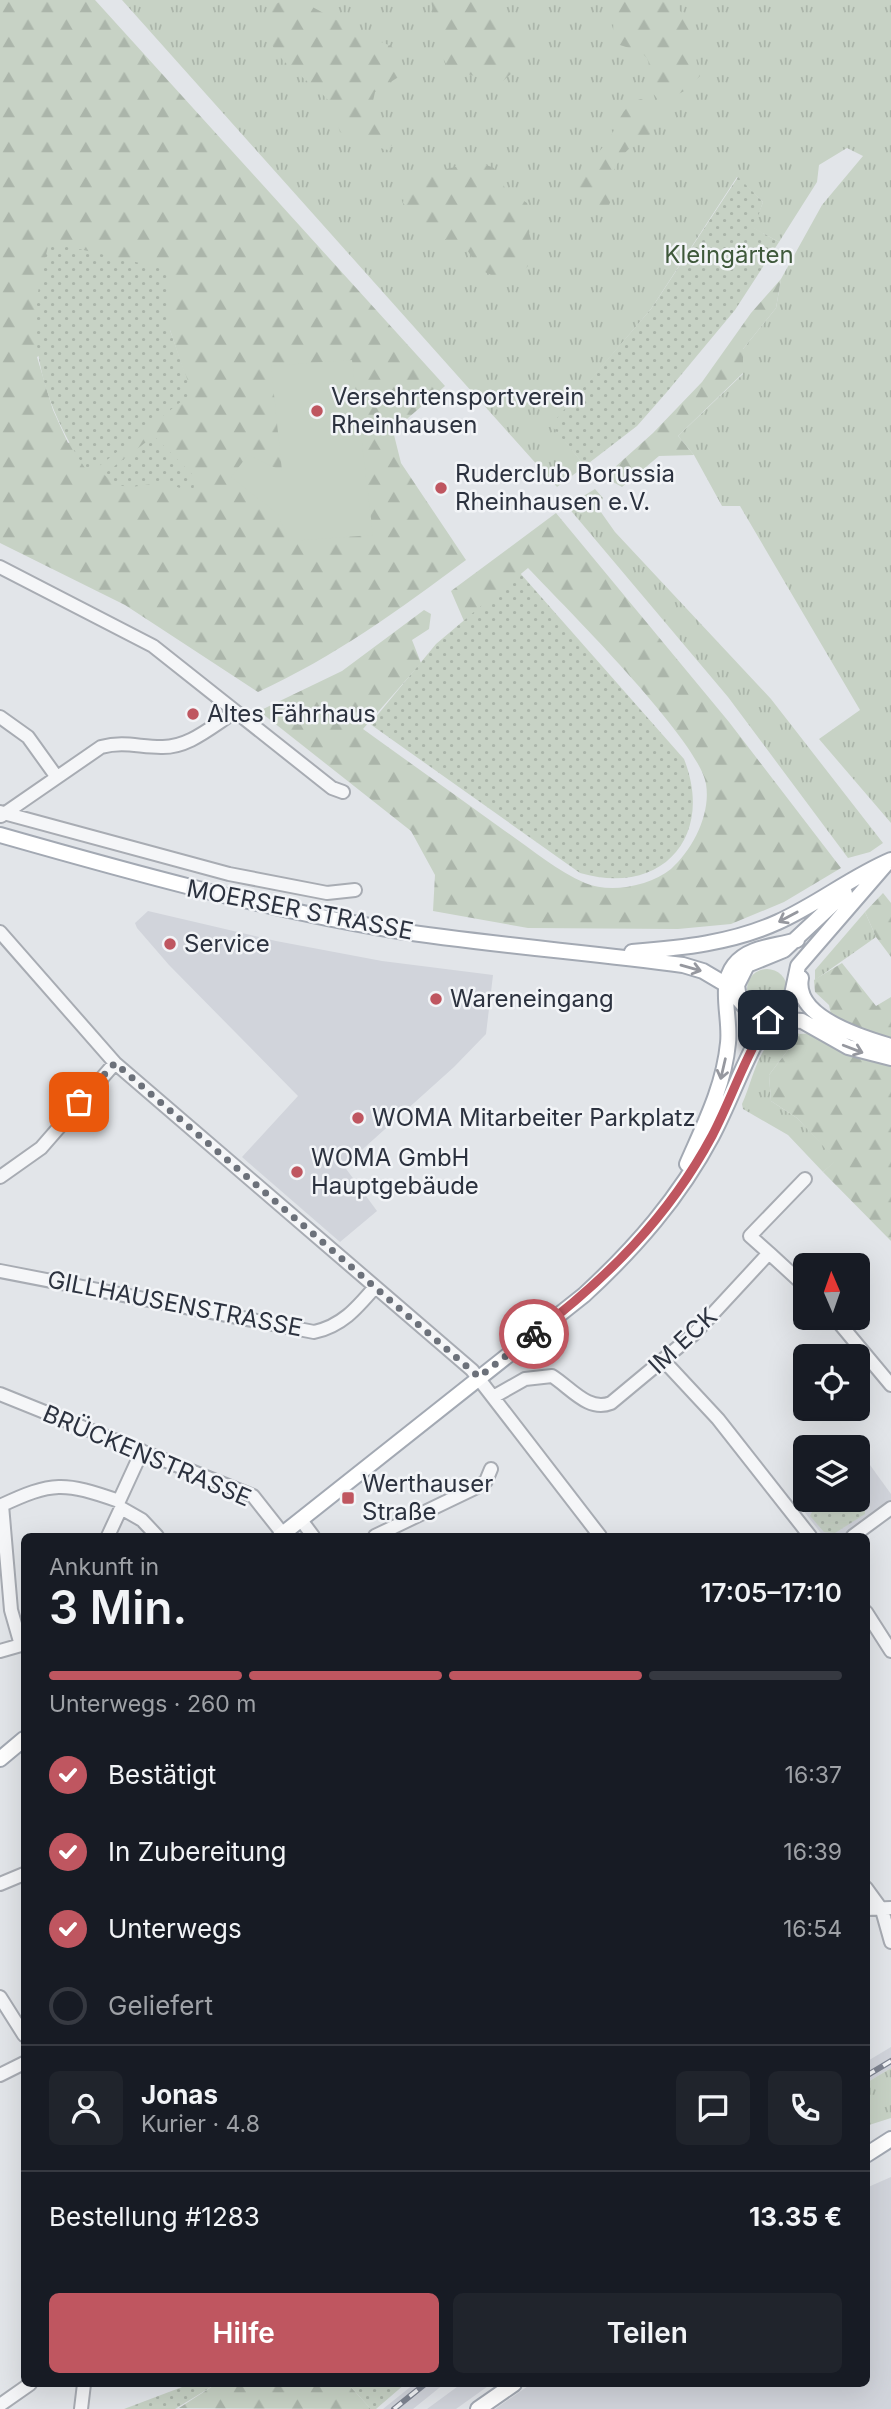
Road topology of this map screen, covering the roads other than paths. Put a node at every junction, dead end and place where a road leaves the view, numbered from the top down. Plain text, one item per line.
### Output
1 (0, 566) edge
2 (234, 712) junction
3 (0, 718) edge
4 (56, 776) junction
5 (343, 792) dead end
6 (2, 814) edge
7 (0, 835) edge
8 (891, 859) edge
9 (355, 890) dead end
10 (0, 932) edge
11 (797, 940) junction
12 (816, 946) junction
13 (606, 955) junction
14 (725, 984) junction
15 (739, 999) junction
16 (768, 1020) junction
17 (891, 1045) edge
18 (891, 1058) edge
19 (115, 1063) junction
20 (0, 1177) edge
21 (805, 1179) dead end
22 (676, 1191) junction
23 (769, 1253) junction
24 (0, 1271) edge
25 (793, 1275) edge
26 (375, 1287) junction
27 (845, 1330) edge
28 (664, 1360) junction
29 (479, 1377) junction
30 (891, 1385) edge
31 (0, 1394) edge
32 (495, 1396) junction
33 (142, 1451) junction
34 (491, 1469) dead end
35 (1, 1505) edge
36 (120, 1505) junction
37 (891, 1508) edge
38 (301, 1520) junction
39 (109, 1533) edge
40 (154, 1533) edge
41 (280, 1533) edge
42 (284, 1533) edge
43 (311, 1533) edge
44 (381, 1533) edge
45 (598, 1533) edge
46 (808, 1533) edge
47 (857, 1533) edge
48 (870, 1618) edge
49 (21, 1640) edge
50 (21, 1646) edge
51 (0, 1651) edge
52 (891, 1651) edge
53 (21, 1742) edge
54 (0, 1759) edge
55 (21, 1875) edge
56 (0, 1884) edge
57 (870, 1892) edge
58 (886, 1909) edge
59 (891, 1942) edge
60 (0, 1997) edge
61 (21, 2030) edge
62 (21, 2064) edge
63 (0, 2075) edge
64 (891, 2139) edge
65 (870, 2152) edge
66 (26, 2387) edge
67 (84, 2387) edge
68 (510, 2387) edge
69 (0, 2405) edge
70 (81, 2409) edge
71 (478, 2409) edge

1 - 2 street
2 - 4 street
2 - 5 street
3 - 4 street
4 - 6 street
6 - 9 street
7 - 13 main road, MOERSER STRASSE
8 - 11 main road
8 - 12 main road
8 -> 13 main road, MOERSER STRASSE
10 - 19 street
11 - 14 main road
11 - 15 main road
12 - 16 main road
12 - 17 main road
13 -> 14 main road, MOERSER STRASSE
14 - 15 main road
14 -> 22 main road
15 - 16 main road
16 -> 18 main road
16 - 22 main road
19 - 20 street
19 - 26 street
21 - 23 street
22 - 29 main road
23 - 25 street
23 - 28 street, IM ECK
24 - 26 street, GILLHAUSENSTRASSE
26 - 29 street
27 - 30 street
28 - 32 street, IM ECK
28 - 46 street
29 - 32 street
29 - 38 main road
31 - 33 street, BRÜCKENSTRASSE
32 - 45 street
33 - 36 street
33 - 41 street, BRÜCKENSTRASSE
34 - 44 street
35 - 36 street
35 - 49 street
36 - 39 street
36 - 40 street
37 - 47 street
38 - 42 main road
38 - 43 street
48 - 52 street
50 - 51 street
53 - 54 main road
55 - 56 street
57 - 58 street
58 - 59 street
60 - 61 street
62 - 63 street
64 - 65 main road
66 - 69 street
67 - 70 street
68 - 71 main road

